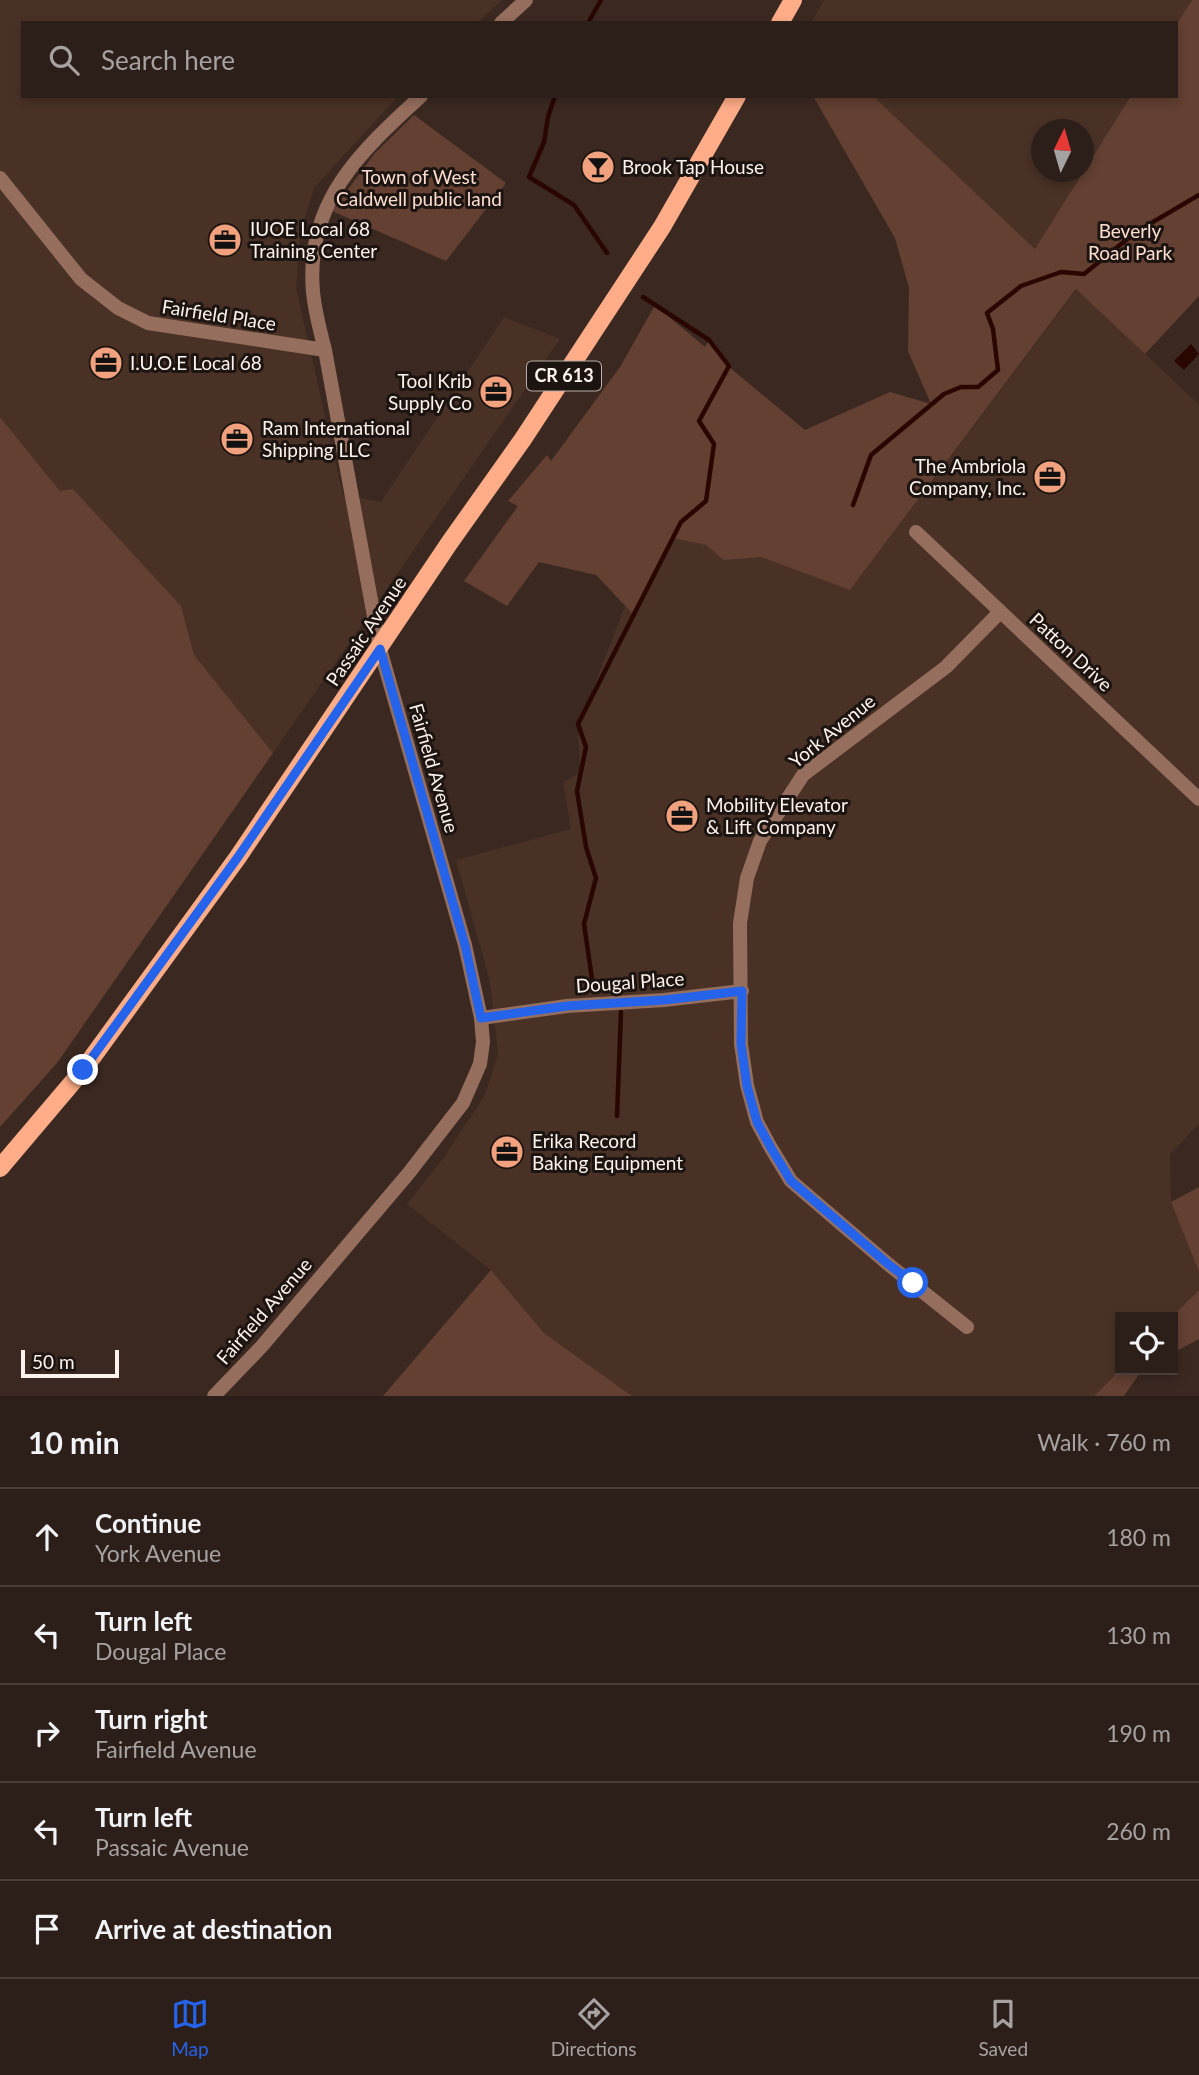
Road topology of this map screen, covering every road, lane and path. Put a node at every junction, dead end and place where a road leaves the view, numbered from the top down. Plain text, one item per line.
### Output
1 (526, 0) edge
2 (793, 0) edge
3 (503, 21) edge
4 (781, 21) edge
5 (419, 98) edge
6 (736, 98) edge
7 (0, 178) edge
8 (325, 350) junction
9 (916, 532) dead end
10 (1000, 612) junction
11 (380, 649) junction
12 (1199, 799) edge
13 (742, 991) junction
14 (481, 1018) junction
15 (0, 1168) edge
16 (967, 1327) dead end
17 (214, 1396) edge

1 - 3 street
2 - 4 main road
5 - 8 street, Fairfield Avenue
6 - 11 main road, Passaic Avenue / CR 613
7 - 8 street, Fairfield Place
8 - 11 street, Fairfield Avenue
9 - 10 street, Patton Drive
10 - 12 street, Patton Drive
10 - 13 street, York Avenue
11 - 14 street, Fairfield Avenue
11 - 15 main road, Passaic Avenue / CR 613
13 - 14 street, Dougal Place
13 - 16 street, York Avenue
14 - 17 street, Fairfield Avenue

